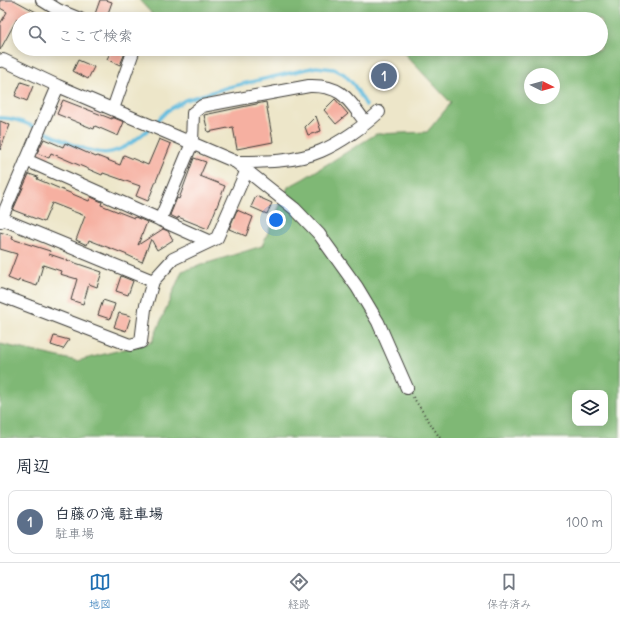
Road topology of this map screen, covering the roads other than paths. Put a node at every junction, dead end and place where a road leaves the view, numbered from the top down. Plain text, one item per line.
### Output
1 (46, 1) edge
2 (63, 12) edge
3 (132, 56) edge
4 (1, 60) edge
5 (58, 86) junction
6 (113, 109) junction
7 (379, 112) dead end
8 (366, 123) junction
9 (192, 142) junction
10 (26, 160) junction
11 (236, 162) junction
12 (246, 172) junction
13 (1, 219) edge
14 (160, 220) junction
15 (208, 241) junction
16 (153, 281) junction
17 (0, 294) edge
18 (408, 388) road end

1 - 2 street
3 - 6 street
4 - 5 street
5 - 6 street
5 - 10 street
6 - 9 street
7 - 8 street
8 - 9 street
8 - 11 street
9 - 11 street
9 - 14 street
10 - 13 street
10 - 14 street
11 - 12 street
12 - 15 street
12 - 18 street
13 - 16 street
14 - 15 street
15 - 16 street
16 - 17 street

